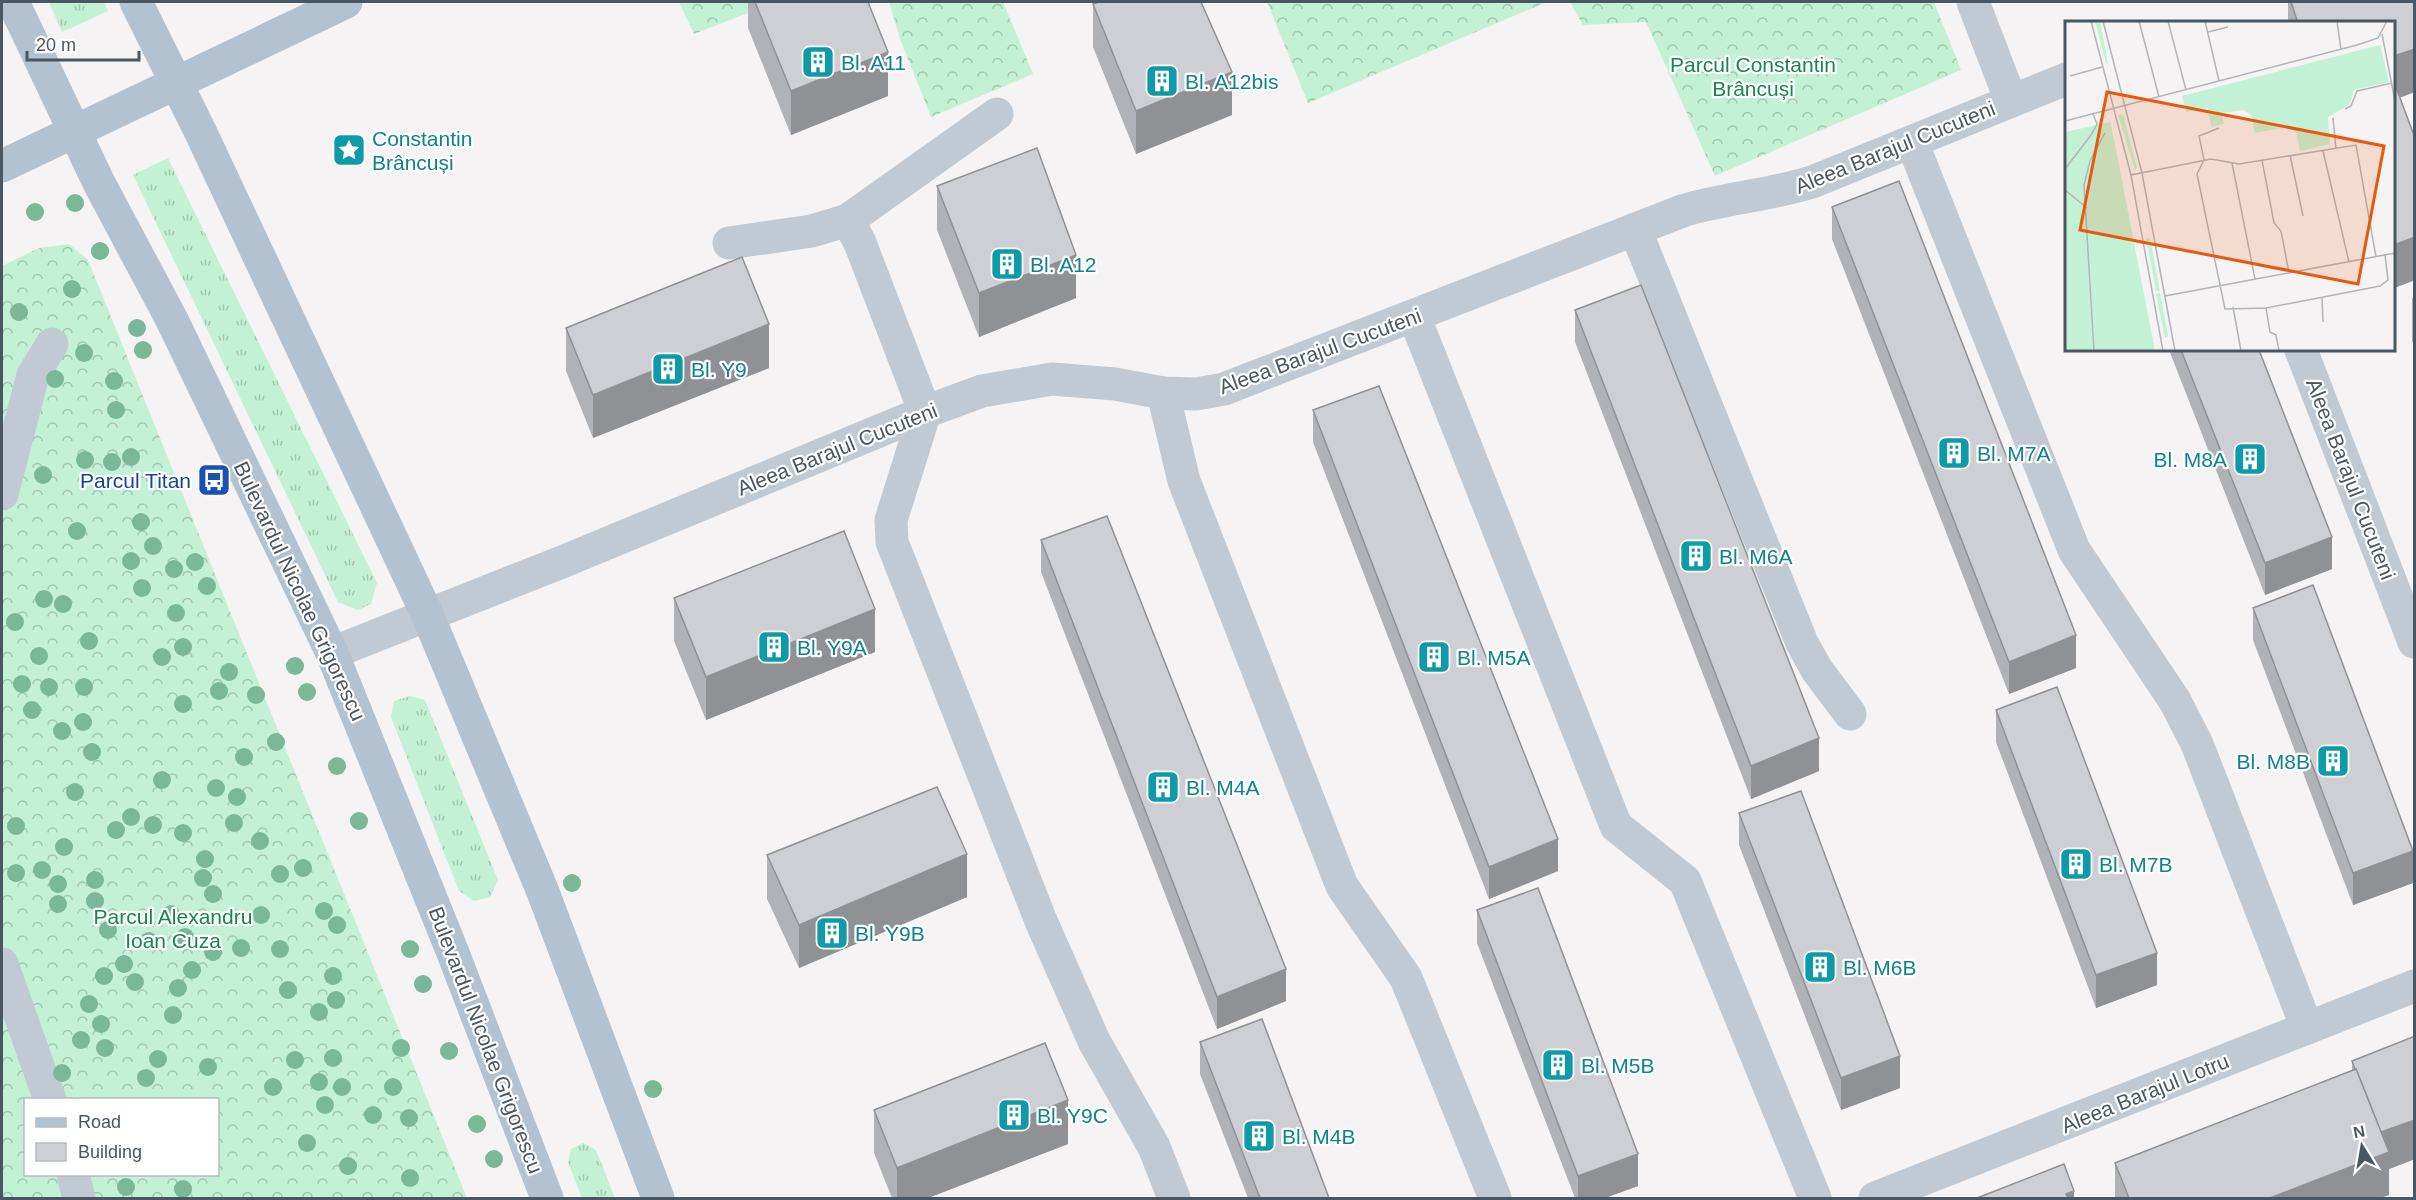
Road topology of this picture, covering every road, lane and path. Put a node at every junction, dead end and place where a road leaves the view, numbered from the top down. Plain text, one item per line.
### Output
1 (13, 2) edge
2 (136, 2) edge
3 (346, 2) edge
4 (1973, 2) edge
5 (2065, 80) edge
6 (177, 83) junction
7 (2012, 101) junction
8 (997, 114) dead end
9 (75, 132) junction
10 (1912, 142) junction
11 (2, 166) edge
12 (848, 220) junction
13 (1635, 229) junction
14 (729, 243) dead end
15 (1414, 316) junction
16 (52, 344) dead end
17 (2301, 351) edge
18 (1163, 393) junction
19 (925, 412) junction
20 (2, 494) edge
21 (428, 616) junction
22 (2415, 642) edge
23 (332, 653) junction
24 (1850, 714) dead end
25 (2, 964) edge
26 (2415, 986) edge
27 (10, 1002) edge
28 (2307, 1028) junction
29 (49, 1098) edge
30 (74, 1176) edge
31 (79, 1198) edge
32 (547, 1198) edge
33 (658, 1198) edge
34 (1174, 1198) edge
35 (1495, 1198) edge
36 (1815, 1198) edge
37 (1875, 1198) edge

1 - 9 main road, Bulevardul Nicolae Grigorescu
2 - 6 main road
3 - 6 main road
4 - 7 street
5 - 7 street, Aleea Barajul Cucuteni
6 - 9 main road
6 - 21 main road
7 - 10 street, Aleea Barajul Cucuteni
8 - 12 street
9 - 11 main road
9 - 23 main road, Bulevardul Nicolae Grigorescu
10 - 13 street, Aleea Barajul Cucuteni
10 - 28 street
12 - 14 street
12 - 19 street
13 - 15 street, Aleea Barajul Cucuteni
13 - 24 street
15 - 18 street, Aleea Barajul Cucuteni
15 - 36 street
16 - 20 street
17 - 22 street, Aleea Barajul Cucuteni
18 - 19 street, Aleea Barajul Cucuteni
18 - 35 street
19 - 21 street, Aleea Barajul Cucuteni
19 - 34 street
21 - 23 street, Aleea Barajul Cucuteni
21 - 33 main road
23 - 32 main road, Bulevardul Nicolae Grigorescu
25 - 27 street
26 - 28 street, Aleea Barajul Lotru
27 - 29 street
28 - 37 street, Aleea Barajul Lotru
30 - 31 street

